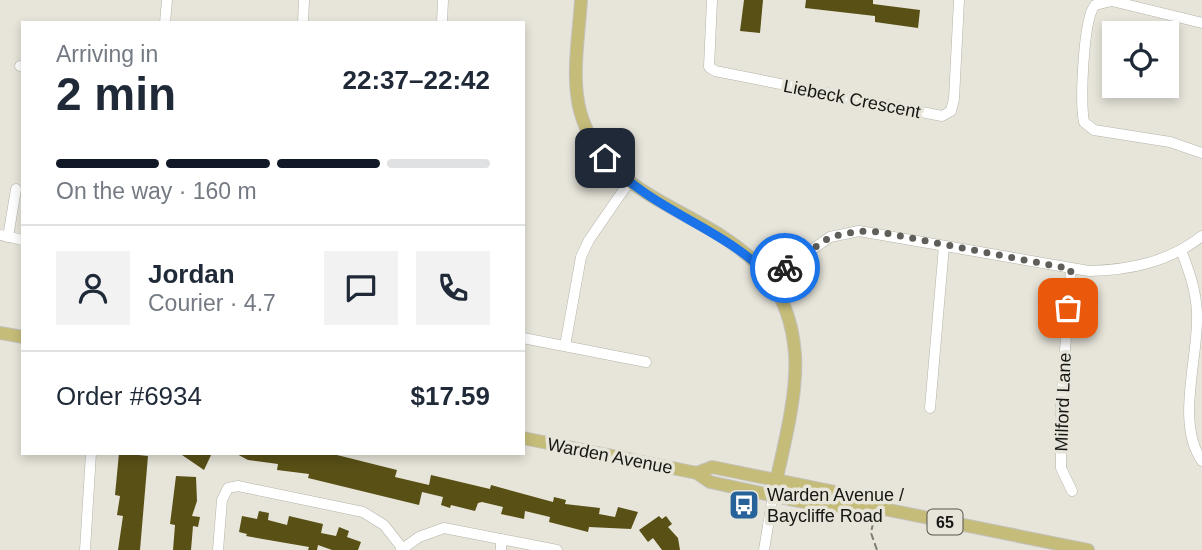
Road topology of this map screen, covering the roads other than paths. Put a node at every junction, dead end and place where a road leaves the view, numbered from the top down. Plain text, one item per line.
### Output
1 (167, 0) edge
2 (304, 0) edge
3 (443, 0) edge
4 (581, 0) edge
5 (712, 0) edge
6 (959, 0) edge
7 (165, 21) edge
8 (303, 21) edge
9 (442, 21) edge
10 (1202, 23) edge
11 (1202, 153) edge
12 (629, 182) junction
13 (16, 189) dead end
14 (4, 236) edge
15 (1202, 236) edge
16 (944, 246) junction
17 (1181, 250) junction
18 (1071, 269) junction
19 (771, 278) junction
20 (0, 333) edge
21 (21, 337) edge
22 (525, 338) edge
23 (1199, 338) edge
24 (565, 346) junction
25 (646, 362) dead end
26 (930, 408) dead end
27 (525, 438) edge
28 (91, 455) edge
29 (1202, 461) edge
30 (698, 473) junction
31 (776, 480) junction
32 (1072, 491) dead end
33 (773, 495) junction
34 (849, 502) junction
35 (501, 539) junction
36 (85, 550) edge
37 (218, 550) edge
38 (402, 550) edge
39 (501, 550) edge
40 (557, 550) edge
41 (764, 550) edge
42 (1088, 550) edge

1 - 7 street
2 - 8 street
3 - 9 street
4 - 12 main road
5 - 6 street, Liebeck Crescent
10 - 11 street
12 - 19 main road
12 - 24 street
13 - 14 street
15 - 17 street
16 - 18 street
16 - 19 street
16 - 26 street
17 - 18 street
17 - 23 street
18 - 32 street, Milford Lane
19 - 31 main road
20 - 21 main road
22 - 24 street
23 - 29 street
24 - 25 street
27 - 30 main road, Warden Avenue / 65
28 - 36 street
30 - 31 main road, Warden Avenue / 65
30 - 33 main road, Warden Avenue / 65
31 - 33 main road
31 - 34 main road, Warden Avenue / 65
33 - 34 main road, Warden Avenue / 65
33 - 41 street
34 - 42 main road, Warden Avenue / 65
35 - 38 street
35 - 39 street
35 - 40 street
37 - 38 street

